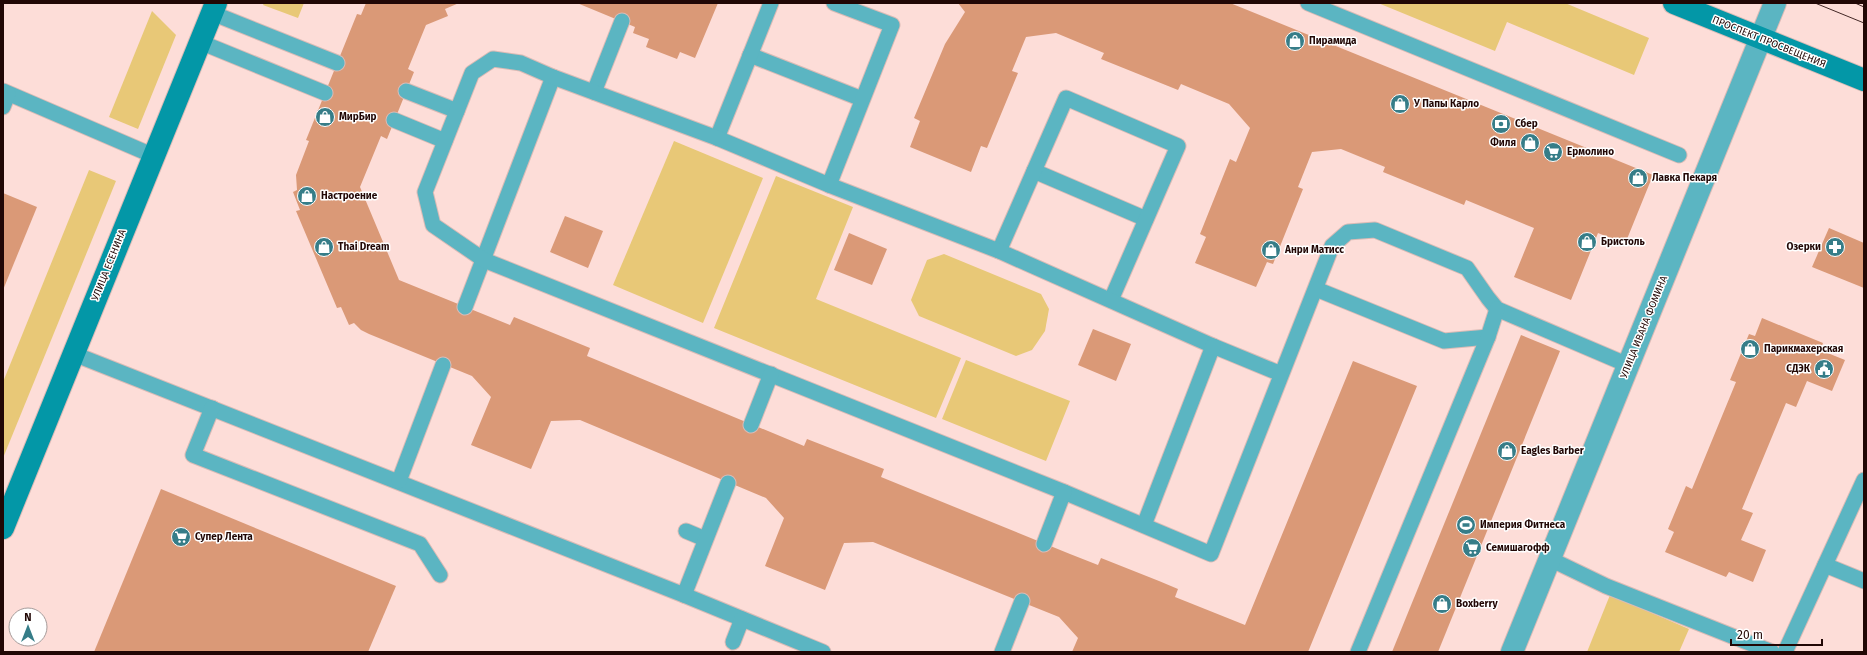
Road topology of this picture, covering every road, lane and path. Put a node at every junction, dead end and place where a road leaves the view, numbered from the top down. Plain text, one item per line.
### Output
1 (771, 3) edge
2 (834, 3) edge
3 (1308, 3) edge
4 (1674, 3) edge
5 (1775, 3) edge
6 (214, 8) edge
7 (622, 21) dead end
8 (1761, 39) junction
9 (200, 42) junction
10 (750, 55) junction
11 (337, 63) dead end
12 (553, 77) junction
13 (1864, 80) edge
14 (406, 91) dead end
15 (594, 92) junction
16 (325, 93) dead end
17 (5, 97) edge
18 (862, 99) junction
19 (457, 111) junction
20 (394, 120) dead end
21 (717, 138) junction
22 (445, 141) junction
23 (1679, 155) dead end
24 (154, 156) junction
25 (1034, 170) junction
26 (829, 185) junction
27 (1146, 219) junction
28 (999, 251) junction
29 (484, 260) junction
30 (1316, 289) junction
31 (1111, 300) junction
32 (466, 307) dead end
33 (1497, 309) junction
34 (1488, 337) junction
35 (1213, 346) junction
36 (74, 354) junction
37 (443, 365) dead end
38 (1628, 365) junction
39 (771, 374) junction
40 (1282, 374) junction
41 (212, 408) junction
42 (752, 425) dead end
43 (1864, 480) edge
44 (399, 482) junction
45 (728, 482) dead end
46 (1064, 492) junction
47 (1144, 525) junction
48 (3, 528) edge
49 (686, 531) dead end
50 (705, 539) junction
51 (1044, 544) dead end
52 (1550, 559) junction
53 (1825, 565) junction
54 (440, 574) dead end
55 (1864, 581) edge
56 (684, 595) junction
57 (1022, 601) dead end
58 (742, 618) junction
59 (733, 642) dead end
60 (803, 648) edge
61 (823, 652) edge
62 (1002, 652) edge
63 (1358, 652) edge
64 (1512, 652) edge
65 (1772, 652) edge
66 (1786, 652) edge

1 - 10 lane
2 - 18 lane
3 - 23 lane
4 - 8 street, ПРОСПЕКТ ПРОСВЕЩЕНИЯ
5 - 8 street, УЛИЦА ИВАНА ФОМИНА
6 - 9 street, УЛИЦА ЕСЕНИНА
6 - 11 lane
7 - 15 lane
8 - 13 street, ПРОСПЕКТ ПРОСВЕЩЕНИЯ
8 - 38 street, УЛИЦА ИВАНА ФОМИНА
9 - 16 lane
9 - 24 street, УЛИЦА ЕСЕНИНА
10 - 18 lane
10 - 21 lane
12 - 15 lane
12 - 19 lane
12 - 29 lane
14 - 19 lane
15 - 21 lane
17 - 24 lane
18 - 26 lane
19 - 22 lane
20 - 22 lane
21 - 26 lane
22 - 29 lane
24 - 36 street, УЛИЦА ЕСЕНИНА
25 - 27 lane
25 - 27 lane
25 - 28 lane
26 - 28 lane
27 - 31 lane
28 - 31 lane
29 - 32 lane
29 - 39 lane
30 - 33 lane
30 - 34 lane
30 - 40 lane
31 - 35 lane
33 - 34 lane
33 - 38 lane
34 - 63 lane
35 - 40 lane
35 - 47 lane
36 - 41 lane
36 - 48 street, УЛИЦА ЕСЕНИНА
37 - 44 lane
38 - 52 street, УЛИЦА ИВАНА ФОМИНА
39 - 42 lane
39 - 46 lane
40 - 47 lane
41 - 44 lane
41 - 54 lane
43 - 53 lane
44 - 56 lane
45 - 50 lane
46 - 47 lane
46 - 51 lane
49 - 50 lane
50 - 56 lane
52 - 64 street, УЛИЦА ИВАНА ФОМИНА
52 - 65 lane
53 - 55 lane
53 - 66 lane
56 - 58 lane
57 - 62 lane
58 - 59 lane
58 - 60 lane
60 - 61 lane

